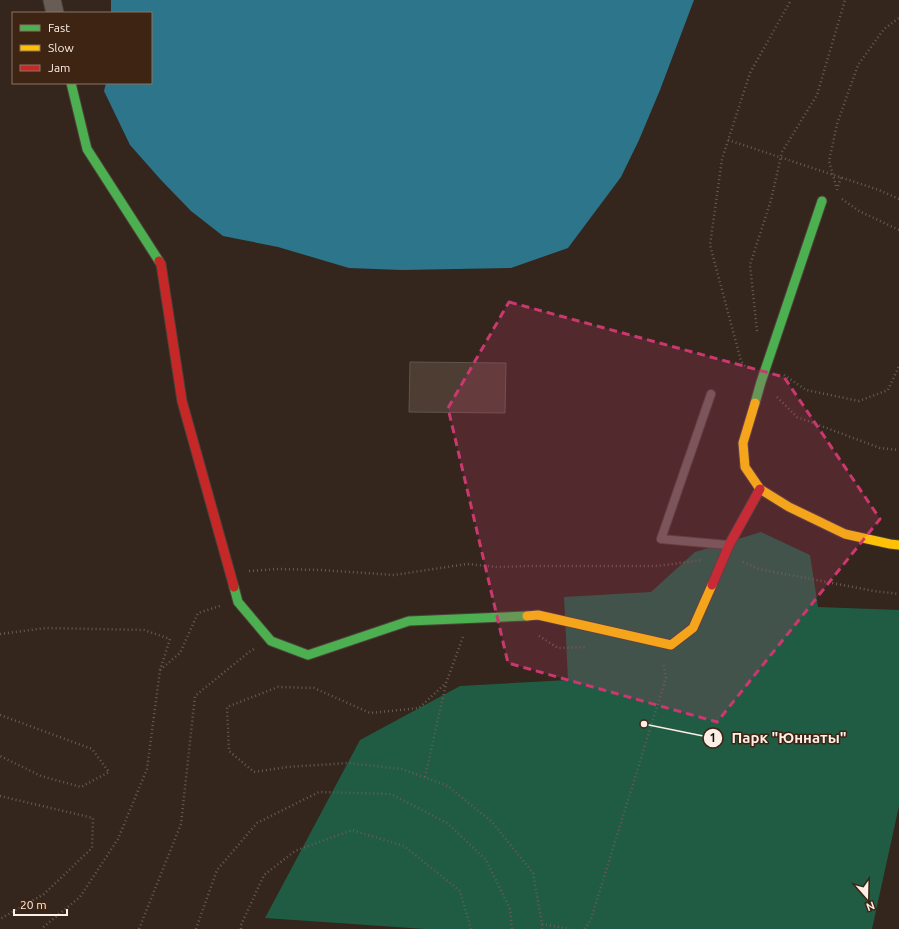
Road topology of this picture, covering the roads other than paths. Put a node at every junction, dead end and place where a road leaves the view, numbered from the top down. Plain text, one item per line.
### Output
1 (52, 0) edge
2 (55, 12) edge
3 (72, 84) edge
4 (822, 201) dead end
5 (711, 394) dead end
6 (760, 489) junction
7 (729, 545) junction
8 (899, 545) edge

1 - 2 street
3 - 7 street
4 - 6 street
5 - 7 lane
6 - 7 street
6 - 8 street

